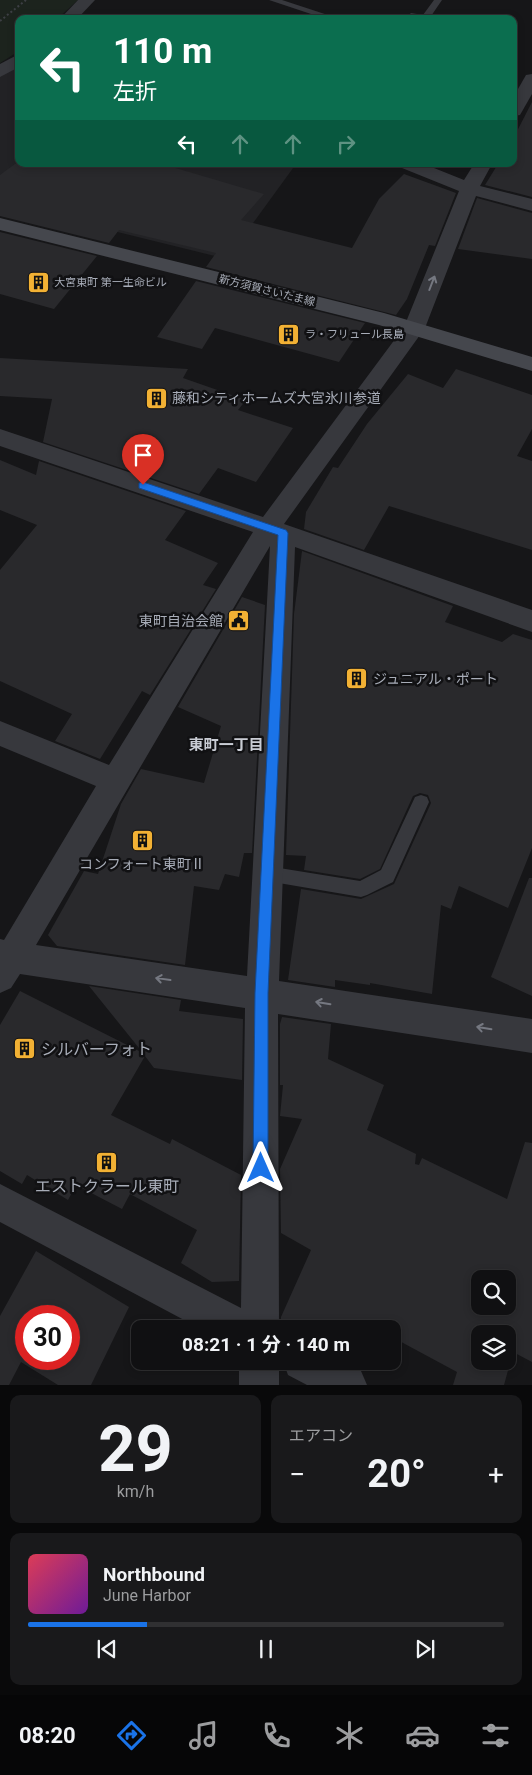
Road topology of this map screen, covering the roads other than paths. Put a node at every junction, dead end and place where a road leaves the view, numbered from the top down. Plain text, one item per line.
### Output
1 (87, 0) edge
2 (273, 0) edge
3 (438, 0) edge
4 (307, 10) junction
5 (72, 15) edge
6 (301, 15) edge
7 (323, 15) edge
8 (427, 15) edge
9 (15, 62) edge
10 (0, 72) edge
11 (532, 79) edge
12 (517, 106) edge
13 (416, 167) edge
14 (482, 167) edge
15 (469, 189) junction
16 (532, 205) edge
17 (0, 224) edge
18 (414, 328) junction
19 (532, 364) edge
20 (0, 437) edge
21 (275, 530) junction
22 (532, 621) edge
23 (0, 733) edge
24 (115, 781) junction
25 (421, 802) dead end
26 (267, 874) junction
27 (4, 963) edge
28 (262, 993) junction
29 (532, 1036) edge
30 (0, 1202) edge
31 (224, 1320) edge
32 (260, 1320) edge
33 (259, 1370) edge
34 (319, 1370) edge
35 (259, 1385) edge
36 (348, 1385) edge

1 - 5 street
2 - 4 lane
3 - 8 lane
4 - 6 lane
4 - 7 lane
9 - 10 street
11 - 12 street
13 - 15 street
14 - 15 street
15 - 16 street
18 -> 15 street
17 - 18 main road, 新方須賀さいたま線
18 - 19 main road, 新方須賀さいたま線
18 - 21 street
20 - 21 street
21 - 22 street
21 - 24 street
21 - 26 street
23 - 24 street
24 - 27 street
25 - 26 lane
26 - 28 street
28 -> 27 street
29 -> 28 street
28 - 32 street
30 - 31 street
33 - 35 street
34 - 36 street

